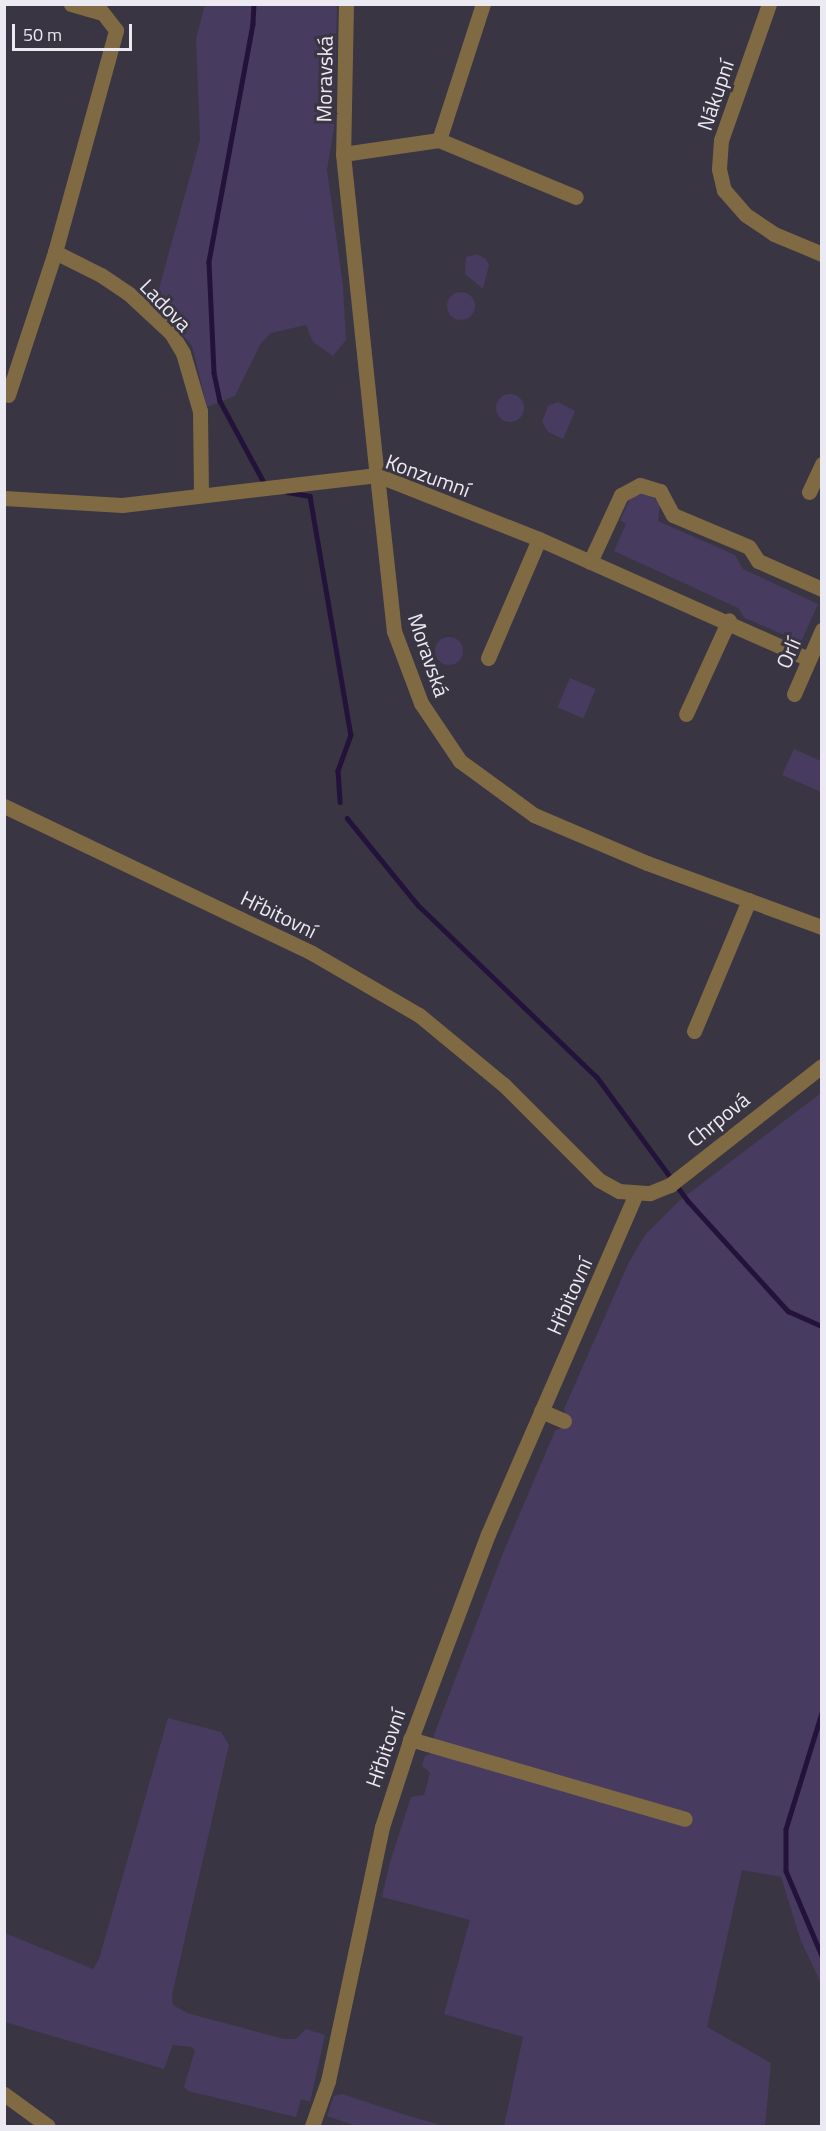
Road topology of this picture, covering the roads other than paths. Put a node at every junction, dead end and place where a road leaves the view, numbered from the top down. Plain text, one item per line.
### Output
1 (71, 4) edge
2 (346, 4) edge
3 (483, 4) edge
4 (769, 4) edge
5 (98, 8) edge
6 (438, 140) junction
7 (343, 154) junction
8 (576, 198) dead end
9 (55, 252) junction
10 (822, 254) edge
11 (8, 395) dead end
12 (822, 464) edge
13 (377, 475) junction
14 (809, 492) dead end
15 (201, 495) junction
16 (4, 498) edge
17 (539, 539) junction
18 (590, 562) junction
19 (822, 589) edge
20 (729, 620) junction
21 (822, 630) edge
22 (488, 658) dead end
23 (809, 659) junction
24 (794, 694) dead end
25 (686, 714) dead end
26 (4, 806) edge
27 (749, 900) junction
28 (822, 927) edge
29 (694, 1031) dead end
30 (822, 1066) edge
31 (636, 1194) junction
32 (541, 1411) junction
33 (564, 1421) dead end
34 (410, 1739) junction
35 (685, 1819) dead end
36 (4, 2094) edge
37 (315, 2120) edge
38 (48, 2127) edge

1 - 5 street
2 - 7 street, Moravská
3 - 6 street
4 - 10 street, Nákupní
5 - 9 street
6 - 7 street
6 - 8 street
7 - 13 street, Moravská
9 - 11 street
9 - 15 street, Ladova
12 - 14 street
13 - 15 street, Konzumní
13 - 17 street, Konzumní
13 - 27 street, Moravská
15 - 16 street, Konzumní
17 - 18 street, Konzumní
17 - 22 street
18 - 19 street
18 - 20 street, Konzumní
20 - 23 street, Konzumní
20 - 25 street
21 - 23 street, Orlí
23 - 24 street, Orlí
26 - 31 street, Hřbitovní
27 - 28 street, Moravská
27 - 29 street
30 - 31 street, Chrpová
31 - 32 street, Hřbitovní
32 - 33 street
32 - 34 street, Hřbitovní
34 - 35 street
34 - 37 street, Hřbitovní
36 - 38 street

